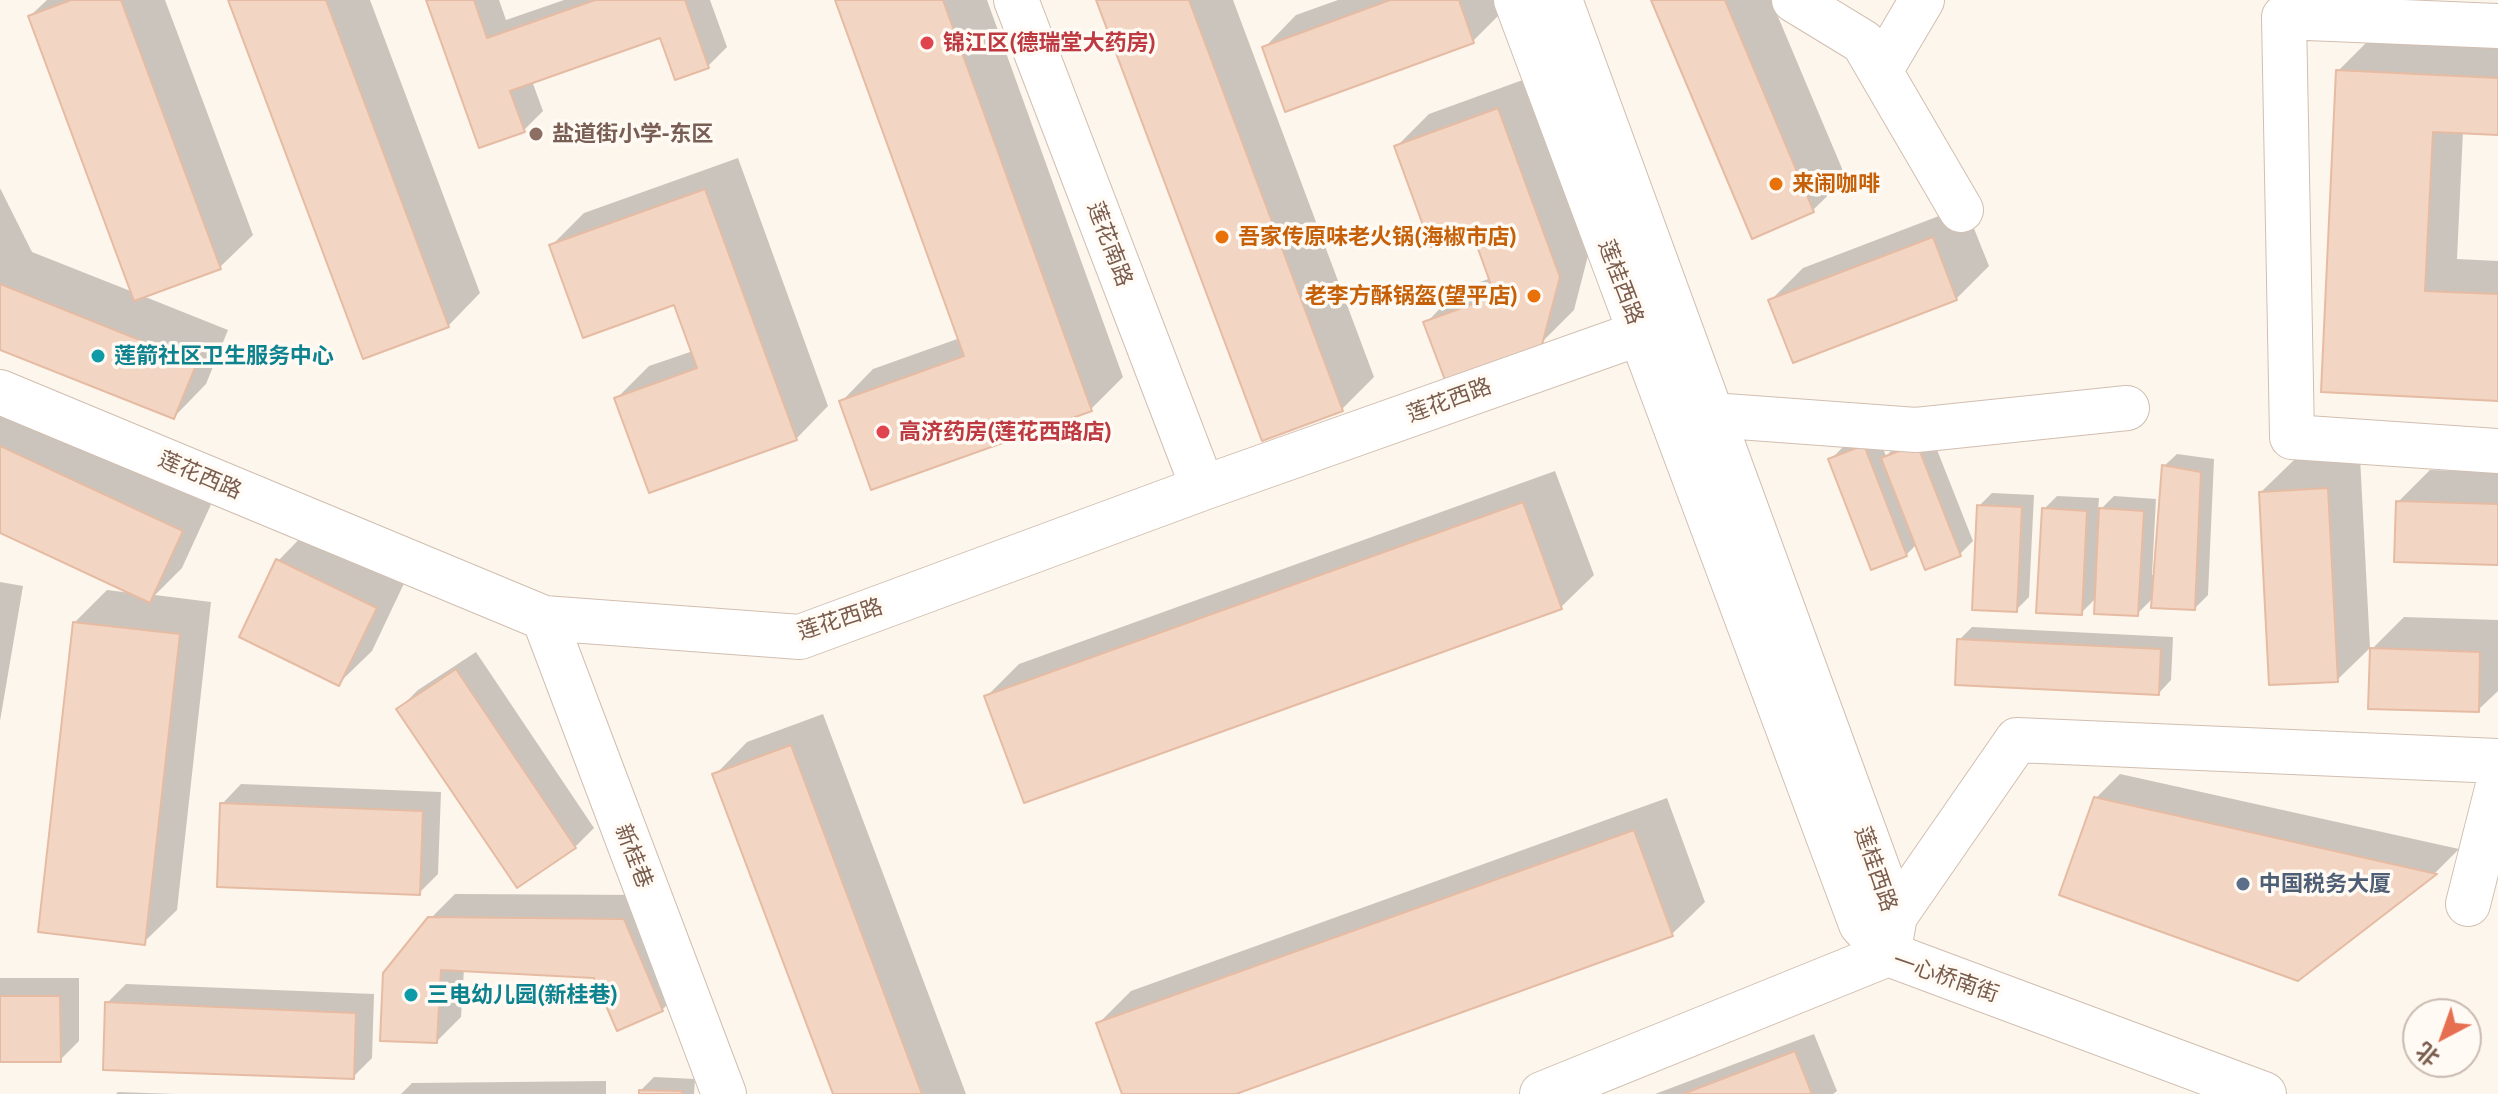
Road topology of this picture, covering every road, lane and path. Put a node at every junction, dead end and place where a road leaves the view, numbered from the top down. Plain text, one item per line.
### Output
1 (1016, 0) edge
2 (1516, 0) edge
3 (1560, 0) edge
4 (1794, 0) edge
5 (1922, 0) edge
6 (2498, 26) edge
7 (1880, 71) junction
8 (1961, 210) dead end
9 (1658, 326) junction
10 (0, 392) edge
11 (2127, 408) dead end
12 (1712, 415) junction
13 (2498, 451) edge
14 (1203, 488) junction
15 (544, 618) junction
16 (2498, 761) edge
17 (2498, 785) edge
18 (2468, 904) dead end
19 (1891, 935) junction
20 (724, 1094) edge
21 (1542, 1094) edge
22 (2264, 1094) edge

1 - 14 street, 莲花南路
2 - 9 street, 莲桂西路
3 - 9 street, 莲桂西路
4 - 7 street
5 - 7 street
6 - 13 street
7 - 8 street
9 - 12 street, 莲桂西路
9 - 14 street, 莲花西路
9 - 19 street, 莲桂西路
10 - 15 street, 莲花西路
11 - 12 street
12 - 19 street, 莲桂西路
14 - 15 street, 莲花西路
15 - 20 street, 新桂巷
16 - 19 street
17 - 18 street
19 - 21 street, 一心桥南街
19 - 22 street, 一心桥南街

